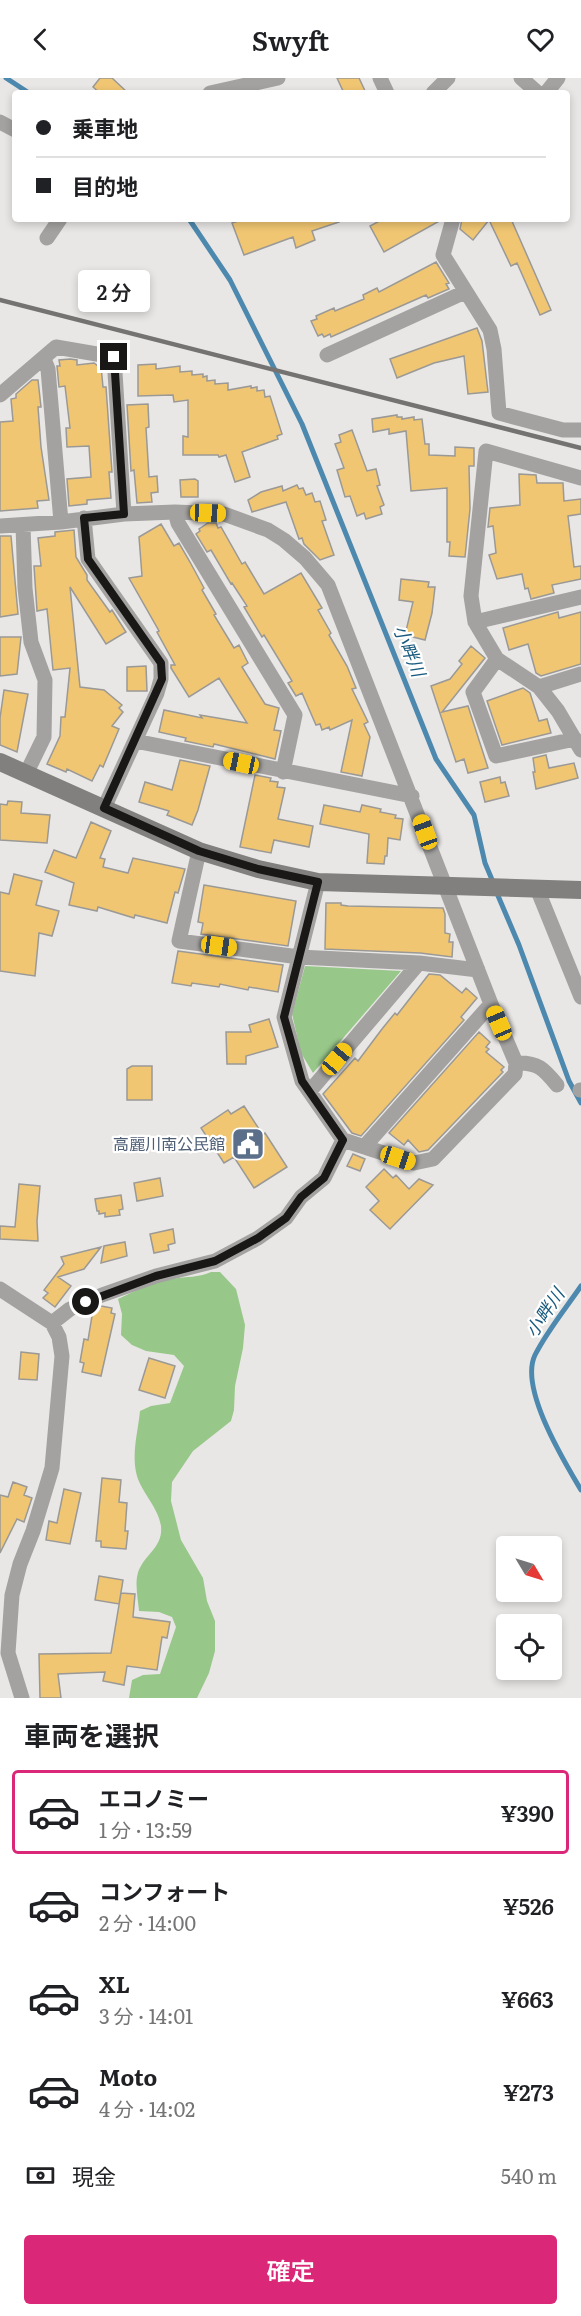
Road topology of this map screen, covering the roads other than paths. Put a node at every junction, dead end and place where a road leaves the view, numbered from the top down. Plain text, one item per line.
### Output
1 (278, 78) edge
2 (448, 78) edge
3 (521, 78) edge
4 (558, 78) edge
5 (224, 90) edge
6 (436, 90) edge
7 (535, 90) edge
8 (548, 90) edge
9 (58, 222) edge
10 (452, 222) edge
11 (47, 238) dead end
12 (465, 292) junction
13 (327, 355) dead end
14 (44, 359) junction
15 (0, 395) edge
16 (581, 430) edge
17 (581, 478) edge
18 (175, 512) junction
19 (124, 514) junction
20 (84, 518) junction
21 (61, 522) junction
22 (23, 525) junction
23 (0, 526) edge
24 (581, 597) edge
25 (475, 622) junction
26 (497, 659) junction
27 (581, 674) edge
28 (539, 687) junction
29 (135, 741) junction
30 (578, 744) edge
31 (0, 762) edge
32 (283, 772) junction
33 (26, 774) junction
34 (412, 796) junction
35 (104, 808) junction
36 (199, 851) junction
37 (318, 882) junction
38 (451, 887) junction
39 (533, 890) junction
40 (581, 890) edge
41 (299, 957) junction
42 (419, 963) junction
43 (478, 970) junction
44 (581, 997) edge
45 (491, 1004) junction
46 (516, 1063) junction
47 (557, 1085) dead end
48 (310, 1091) junction
49 (343, 1140) junction
50 (364, 1147) junction
51 (0, 1289) edge
52 (52, 1323) junction
53 (22, 1698) edge

1 - 5 street
2 - 6 street
3 - 7 street
4 - 8 street
9 - 11 street
10 - 12 street
12 - 13 street
12 - 16 street
14 - 15 street
14 - 19 street
14 - 21 street
17 - 25 street
18 - 19 street
18 - 32 street
18 - 34 street
19 - 20 street
20 - 21 street
20 - 29 street
21 - 22 street
22 - 23 street
22 - 33 street
24 - 25 street
25 - 26 street
26 - 28 street
26 - 30 street
27 - 28 street
28 - 30 street
29 - 32 street
29 - 35 street
31 - 33 street
32 - 34 street
33 - 35 street
34 - 38 street
35 - 36 street
36 - 37 street
36 - 41 street
37 - 38 street
37 - 41 street
38 - 39 street
38 - 43 street
39 - 40 street
39 - 44 street
41 - 42 street
41 - 48 street
42 - 43 street
42 - 48 street
43 - 45 street
45 - 46 street
45 - 50 street
46 - 47 street
46 - 50 street
48 - 49 street
49 - 50 street
49 - 52 street
51 - 52 street
52 - 53 street

